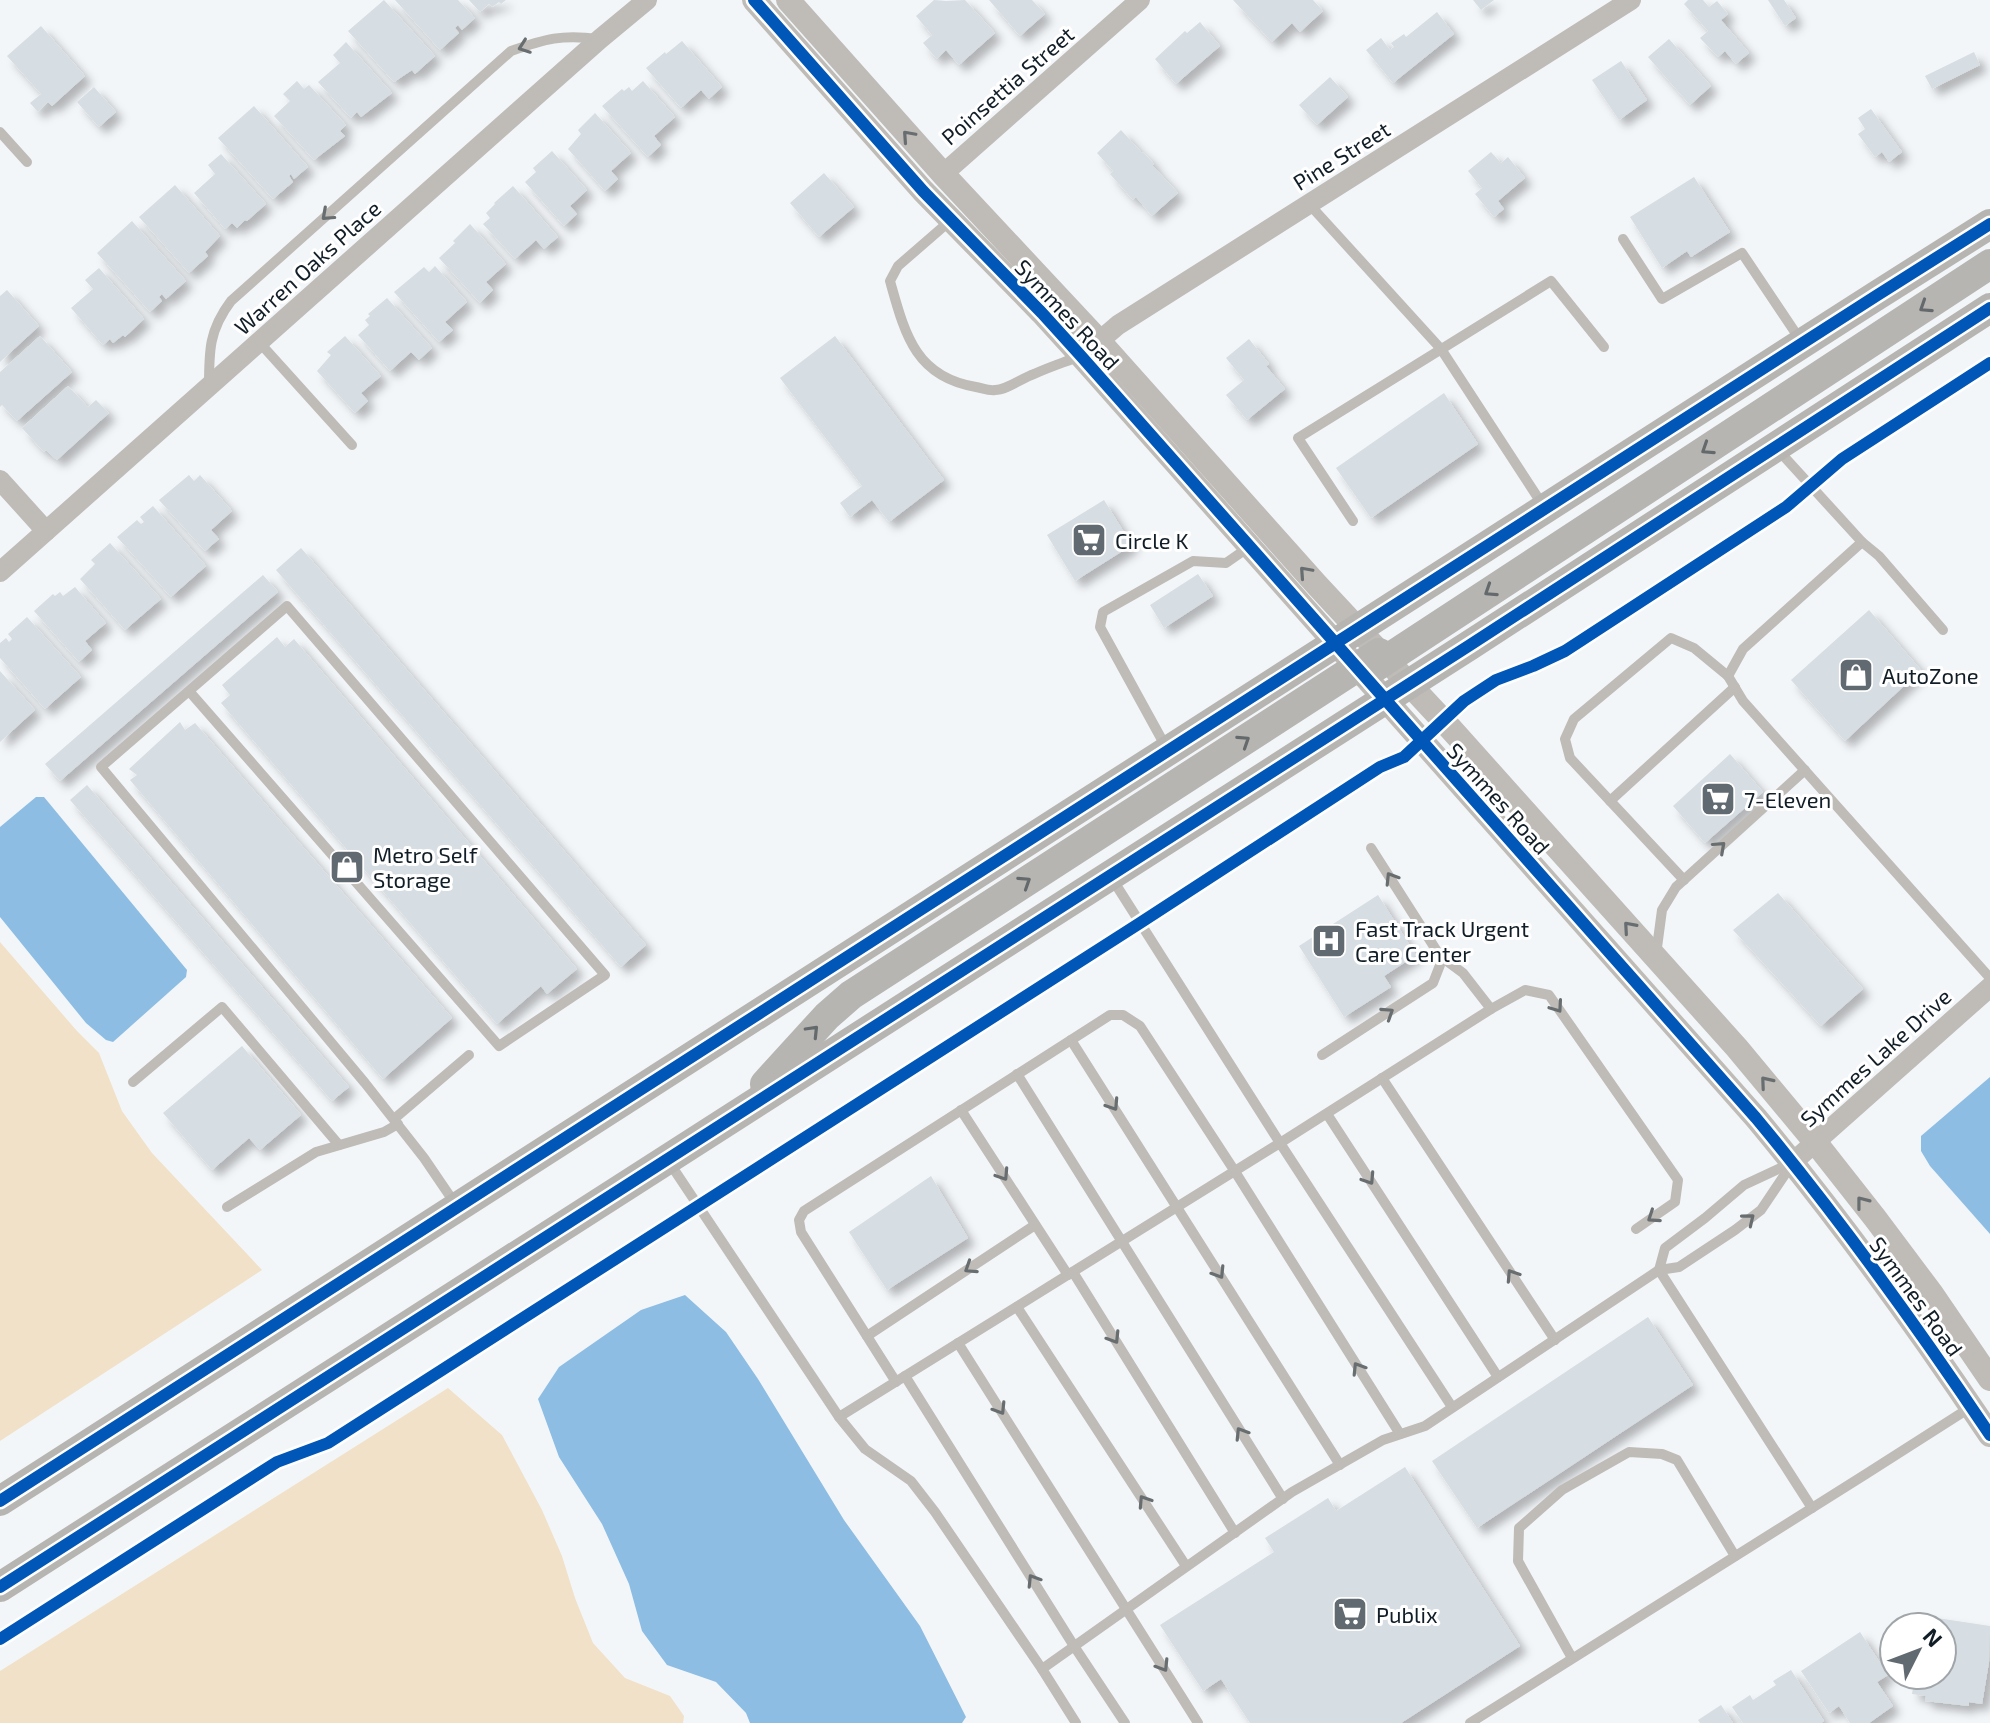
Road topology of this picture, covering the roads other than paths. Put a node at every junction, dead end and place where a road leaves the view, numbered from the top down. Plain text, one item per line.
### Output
1 (647, 0) edge
2 (754, 0) edge
3 (788, 0) edge
4 (1140, 0) edge
5 (1631, 0) edge
6 (600, 39) junction
7 (0, 132) edge
8 (27, 162) dead end
9 (943, 174) junction
10 (1309, 204) junction
11 (951, 220) junction
12 (1990, 224) edge
13 (1623, 239) dead end
14 (1990, 264) edge
15 (1990, 308) edge
16 (259, 342) junction
17 (1802, 343) junction
18 (1604, 347) dead end
19 (1090, 348) junction
20 (1441, 349) junction
21 (209, 386) junction
22 (352, 445) dead end
23 (1775, 447) junction
24 (0, 480) edge
25 (1545, 508) junction
26 (1353, 521) dead end
27 (46, 531) junction
28 (1862, 542) junction
29 (1249, 547) junction
30 (0, 572) edge
31 (1943, 630) dead end
32 (1346, 636) junction
33 (1371, 664) junction
34 (1728, 676) junction
35 (1735, 687) junction
36 (189, 691) junction
37 (1396, 691) junction
38 (1168, 751) junction
39 (1805, 770) junction
40 (1610, 801) junction
41 (1371, 848) dead end
42 (1110, 876) junction
43 (1684, 880) junction
44 (1440, 956) junction
45 (1656, 957) junction
46 (1990, 978) edge
47 (1990, 987) edge
48 (1491, 1009) junction
49 (1071, 1040) junction
50 (469, 1055) dead end
51 (1322, 1055) dead end
52 (1017, 1074) junction
53 (1382, 1078) junction
54 (133, 1082) dead end
55 (961, 1110) junction
56 (743, 1111) junction
57 (1327, 1114) junction
58 (396, 1122) junction
59 (1280, 1143) junction
60 (1816, 1143) junction
61 (339, 1145) junction
62 (667, 1159) junction
63 (1793, 1162) junction
64 (1234, 1170) junction
65 (457, 1206) junction
66 (227, 1207) dead end
67 (1178, 1207) junction
68 (1035, 1225) junction
69 (1636, 1229) dead end
70 (1121, 1242) junction
71 (1659, 1270) junction
72 (1070, 1274) junction
73 (1017, 1307) junction
74 (867, 1336) junction
75 (1555, 1340) junction
76 (958, 1343) junction
77 (1498, 1377) junction
78 (900, 1379) junction
79 (1990, 1379) edge
80 (1452, 1407) junction
81 (1971, 1407) junction
82 (839, 1417) junction
83 (1400, 1434) junction
84 (1990, 1435) edge
85 (1340, 1465) junction
86 (1283, 1499) junction
87 (0, 1501) edge
88 (1812, 1508) junction
89 (1235, 1533) junction
90 (1735, 1556) junction
91 (1186, 1566) junction
92 (0, 1587) edge
93 (1127, 1608) junction
94 (1074, 1646) junction
95 (1572, 1658) junction
96 (1042, 1669) junction
97 (1076, 1723) edge
98 (1125, 1723) edge
99 (1198, 1723) edge
100 (1470, 1723) edge

1 - 6 street, Warren Oaks Place
2 - 11 street, Symmes Road
9 -> 3 street, Symmes Road
4 - 9 street, Poinsettia Street
5 - 10 street, Pine Street
6 - 16 street, Warren Oaks Place
6 -> 21 lane
7 - 8 lane
9 - 19 street, Symmes Road
10 - 19 street, Pine Street
10 - 20 lane
11 - 19 street, Symmes Road
11 - 19 lane
12 - 17 main road
13 - 17 lane
14 -> 33 main road
15 - 23 main road
16 - 21 street, Warren Oaks Place
16 - 22 lane
17 - 25 main road
18 - 20 lane
19 - 29 street, Symmes Road
32 -> 19 street, Symmes Road
20 - 25 lane
20 - 26 lane
21 - 27 street, Warren Oaks Place
23 - 28 lane
23 - 37 main road
24 - 27 street
25 - 32 main road
27 - 30 street, Warren Oaks Place
28 - 31 lane
28 - 34 lane
29 - 32 street, Symmes Road
29 - 38 lane
32 - 33 street, Symmes Road
32 - 38 main road
33 - 37 street, Symmes Road
56 -> 33 main road
34 - 35 lane
34 - 40 lane
35 - 39 lane
35 - 40 lane
36 - 36 lane
36 - 58 lane
37 - 42 main road
45 -> 37 street, Symmes Road
37 - 63 street, Symmes Road
38 - 65 main road
43 -> 39 lane
39 - 46 lane
40 - 43 lane
44 -> 41 lane
42 - 56 main road
42 - 59 lane
43 - 45 lane
44 - 48 lane
51 -> 44 lane
60 -> 45 street, Symmes Road
47 - 60 street, Symmes Lake Drive
48 - 53 lane
48 -> 69 lane
49 - 52 lane
49 - 64 lane
49 -> 67 lane
50 - 58 lane
52 - 55 lane
52 - 70 lane
53 - 57 lane
75 -> 53 lane
54 - 61 lane
55 -> 68 lane
55 - 74 lane
56 - 62 main road
57 - 59 lane
57 -> 77 lane
58 - 61 lane
58 - 65 lane
59 - 64 lane
59 - 80 lane
60 - 63 street, Symmes Lake Drive
79 -> 60 street, Symmes Road
61 - 66 lane
62 - 82 lane
62 - 92 main road
71 -> 63 lane
63 - 71 lane
63 - 81 street, Symmes Road
64 - 67 lane
83 -> 64 lane
65 - 87 main road
67 - 70 lane
67 -> 85 lane
68 - 72 lane
68 -> 74 lane
70 - 72 lane
86 -> 70 lane
71 - 75 lane
71 - 88 lane
72 - 73 lane
72 -> 89 lane
73 - 76 lane
91 -> 73 lane
74 - 78 lane
75 - 77 lane
76 - 78 lane
76 -> 93 lane
77 - 80 lane
78 - 82 lane
94 -> 78 lane
80 - 83 lane
81 - 84 street, Symmes Road
81 - 88 lane
82 - 96 lane
83 - 85 lane
85 - 86 lane
86 - 89 lane
88 - 90 lane
89 - 91 lane
90 - 95 lane
90 - 95 lane
91 - 93 lane
93 - 94 lane
93 -> 99 lane
94 - 96 lane
94 - 98 lane
95 - 100 lane
96 - 97 lane

